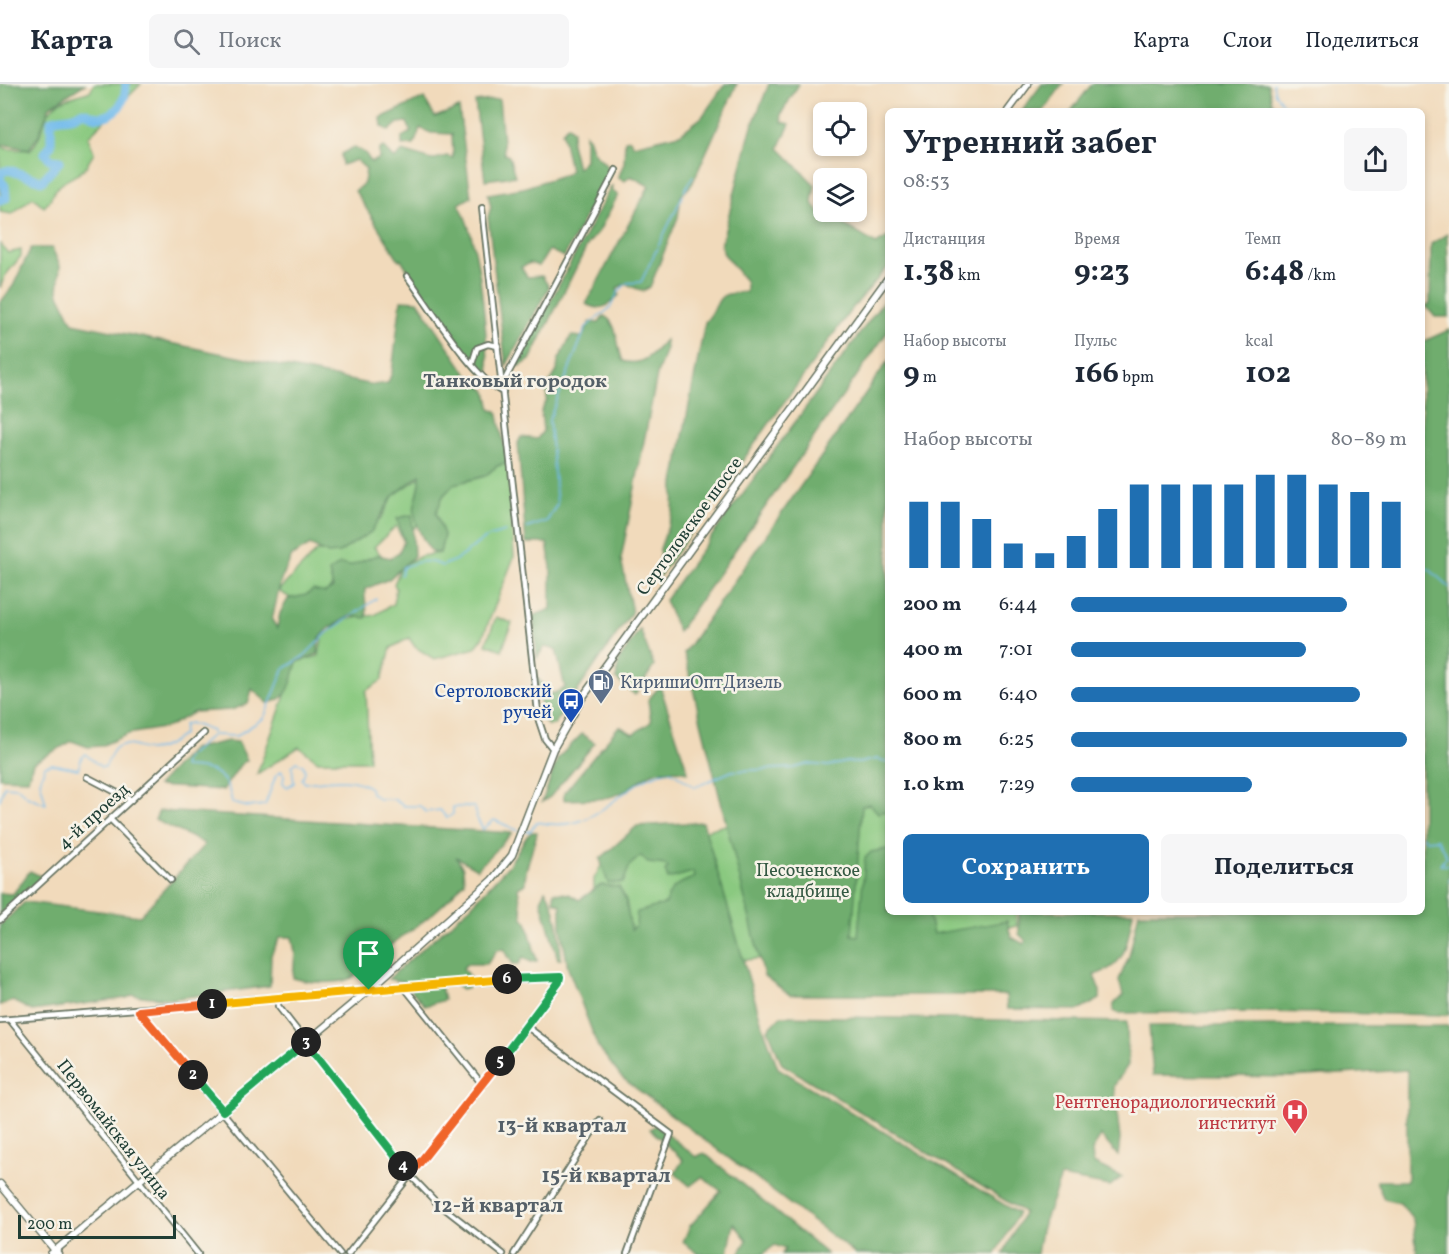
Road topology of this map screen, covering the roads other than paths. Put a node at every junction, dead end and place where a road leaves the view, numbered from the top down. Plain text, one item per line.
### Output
1 (1028, 84) edge
2 (1010, 108) edge
3 (616, 170) dead end
4 (482, 208) dead end
5 (407, 276) dead end
6 (885, 282) edge
7 (498, 346) junction
8 (472, 364) junction
9 (502, 389) junction
10 (204, 733) dead end
11 (553, 749) junction
12 (87, 777) dead end
13 (131, 800) junction
14 (110, 819) junction
15 (171, 880) dead end
16 (0, 920) edge
17 (404, 987) junction
18 (369, 990) junction
19 (278, 998) junction
20 (139, 1011) junction
21 (0, 1020) edge
22 (10, 1020) junction
23 (526, 1026) junction
24 (305, 1041) junction
25 (482, 1084) junction
26 (223, 1111) junction
27 (600, 1120) dead end
28 (410, 1175) junction
29 (138, 1181) junction
30 (0, 1184) edge
31 (54, 1253) edge
32 (198, 1254) edge
33 (340, 1254) edge
34 (348, 1254) edge
35 (503, 1254) edge
36 (514, 1254) edge
37 (627, 1254) edge

1 - 2 main road
3 - 9 street
4 - 7 street
5 - 8 street
6 - 11 main road, Сертоловское шоссе
7 - 8 street
7 - 9 street
8 - 9 street
9 - 11 street
10 - 13 street, 4-й проезд
11 - 18 main road, Сертоловское шоссе
12 - 13 street
13 - 14 street, 4-й проезд
14 - 15 street
14 - 16 street, 4-й проезд
17 - 18 street
17 - 23 street
17 - 25 street
18 - 19 street
18 - 24 main road, Сертоловское шоссе
19 - 20 street
19 - 24 street
20 - 22 street
20 - 26 street
21 - 22 street
22 - 29 street, Первомайская улица
23 - 25 street
23 - 37 street
24 - 26 main road, Сертоловское шоссе
24 - 28 street
25 - 28 street
26 - 29 main road, Сертоловское шоссе
26 - 33 street
27 - 36 street
28 - 34 street
28 - 35 street
29 - 31 main road, Сертоловское шоссе
29 - 32 street, Первомайская улица
30 - 31 main road

